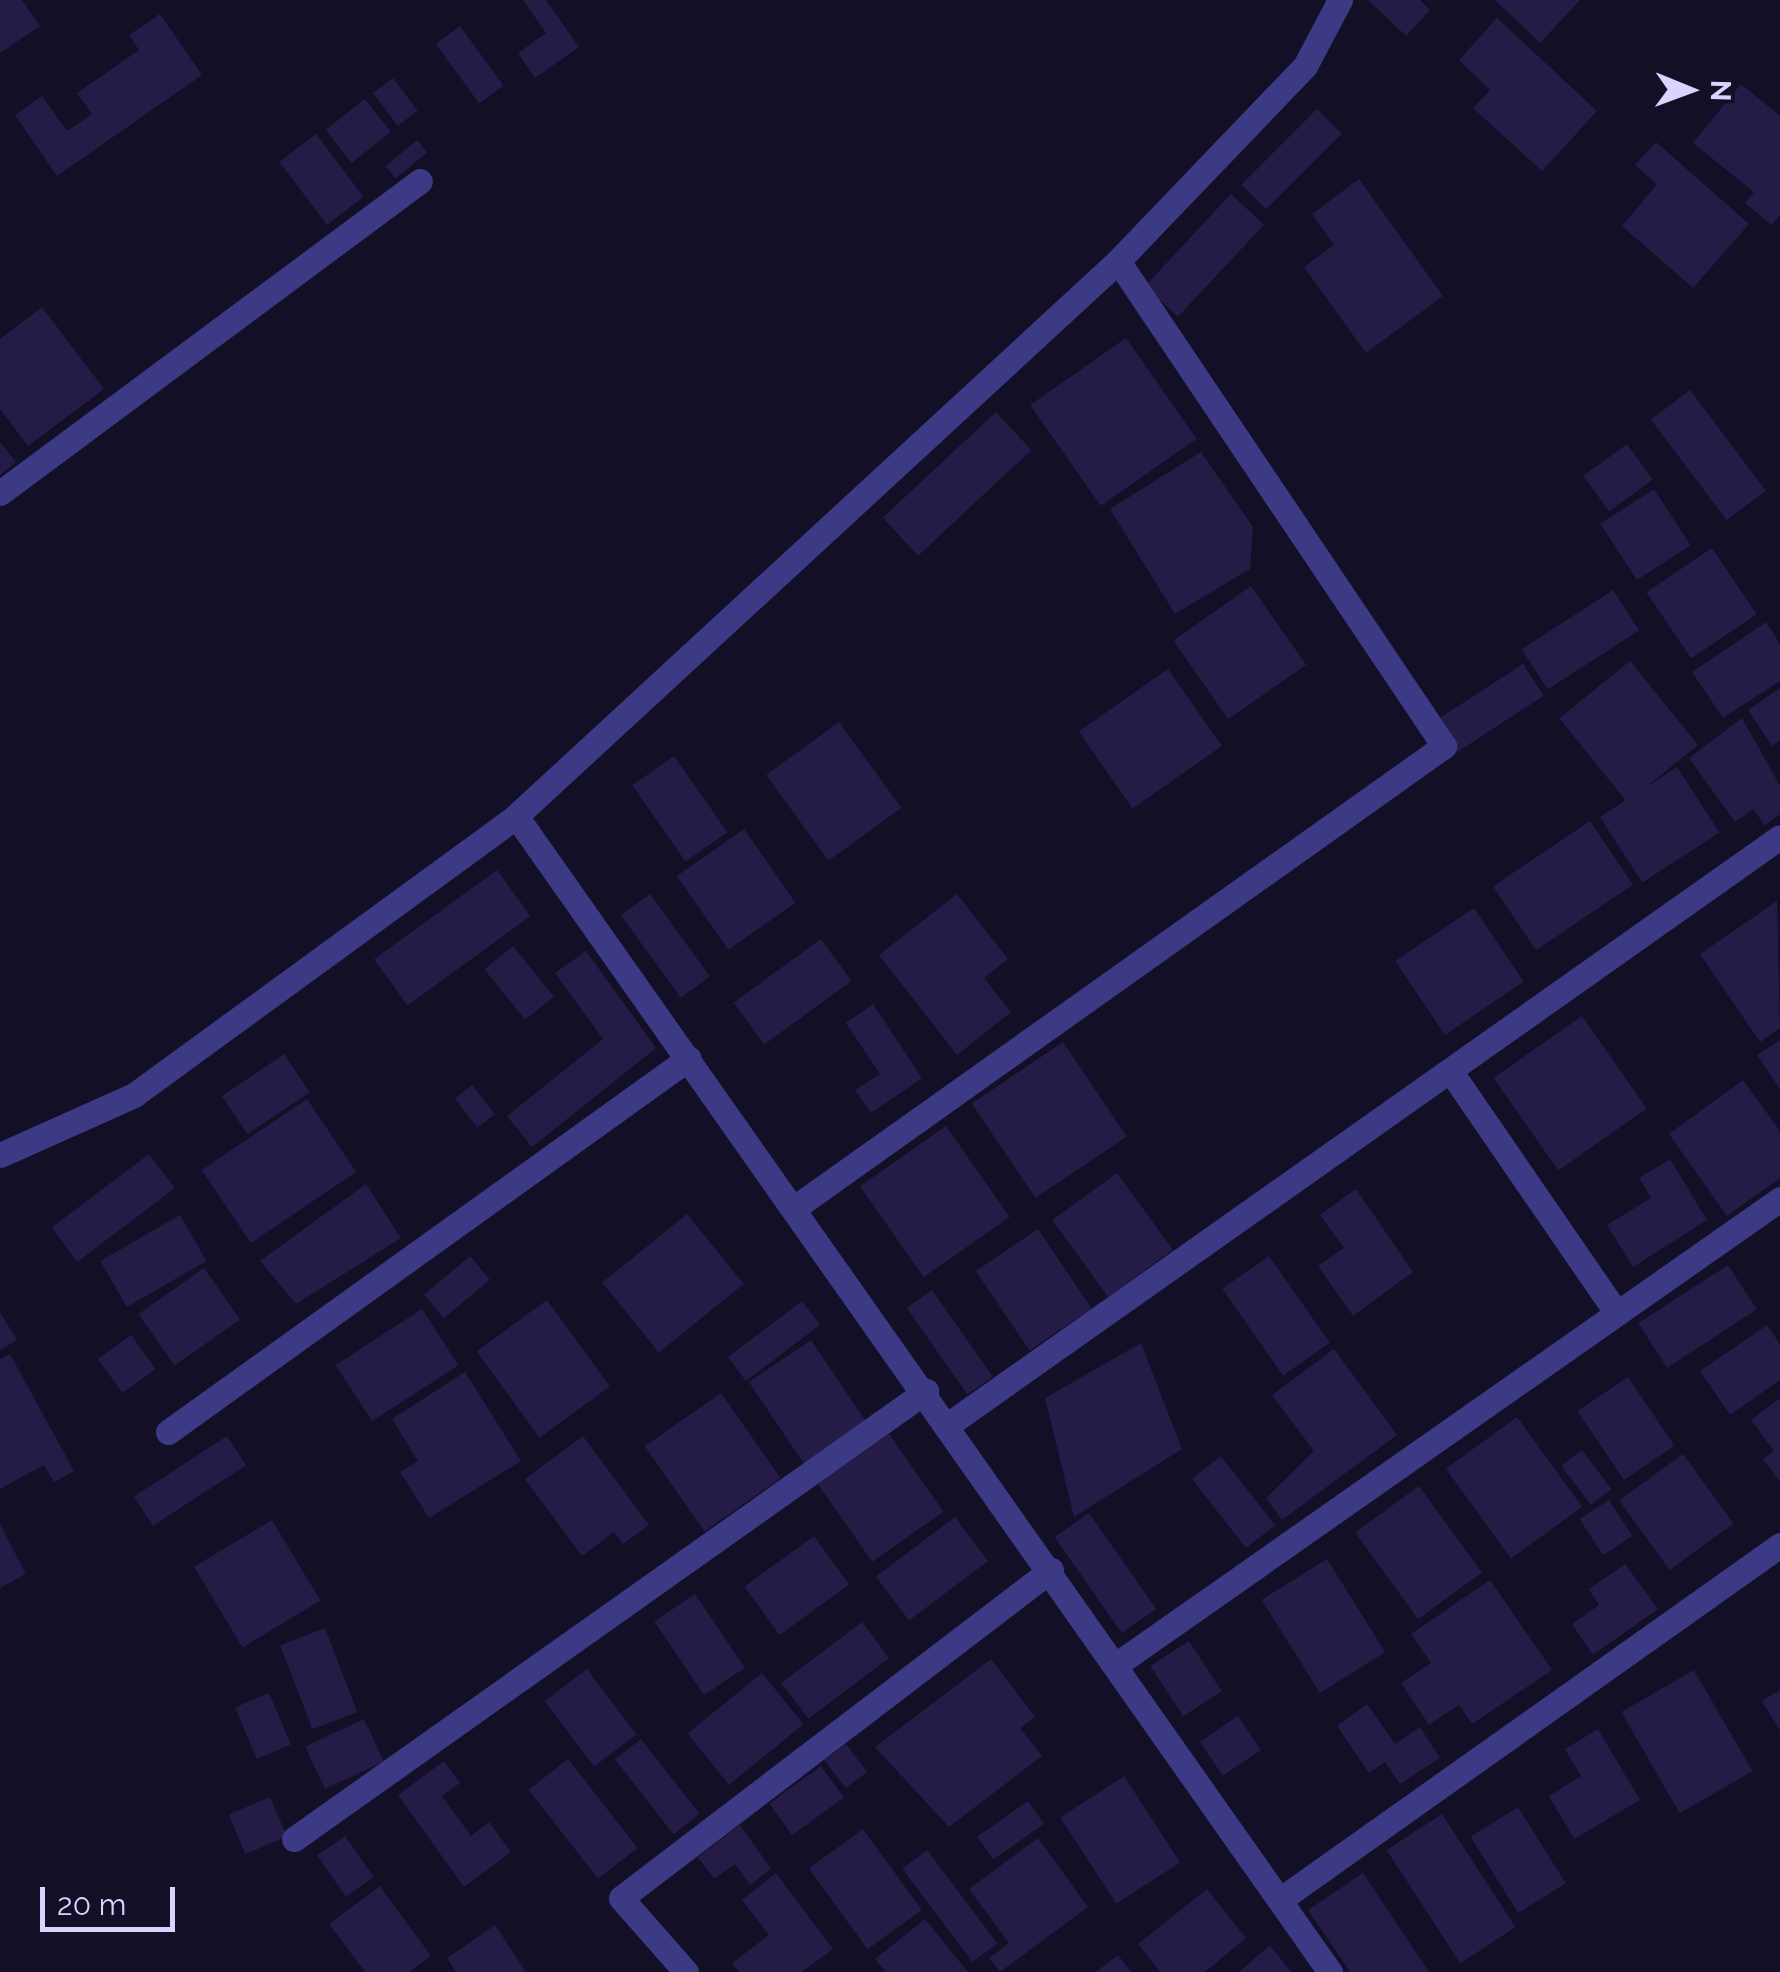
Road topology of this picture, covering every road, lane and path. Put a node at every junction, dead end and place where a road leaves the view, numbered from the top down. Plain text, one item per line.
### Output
1 (1340, 0) edge
2 (420, 181) dead end
3 (1118, 261) junction
4 (0, 492) edge
5 (516, 816) junction
6 (1780, 837) edge
7 (689, 1058) junction
8 (1451, 1072) junction
9 (0, 1155) edge
10 (1780, 1198) edge
11 (796, 1206) junction
12 (1614, 1312) junction
13 (926, 1391) junction
14 (949, 1424) junction
15 (168, 1432) dead end
16 (1780, 1545) edge
17 (1051, 1570) junction
18 (1116, 1664) junction
19 (294, 1838) dead end
20 (1281, 1899) junction
21 (686, 1972) edge
22 (1330, 1972) edge

1 - 3 street
2 - 4 street
3 - 5 street
3 - 11 street
5 - 7 street
5 - 9 street
6 - 8 street
7 - 11 street
7 - 15 street
8 - 12 street
8 - 14 street
10 - 12 street
11 - 13 street
12 - 18 street
13 - 14 street
13 - 19 street
14 - 17 street
16 - 20 street
17 - 18 street
17 - 21 street
18 - 20 street
20 - 22 street

